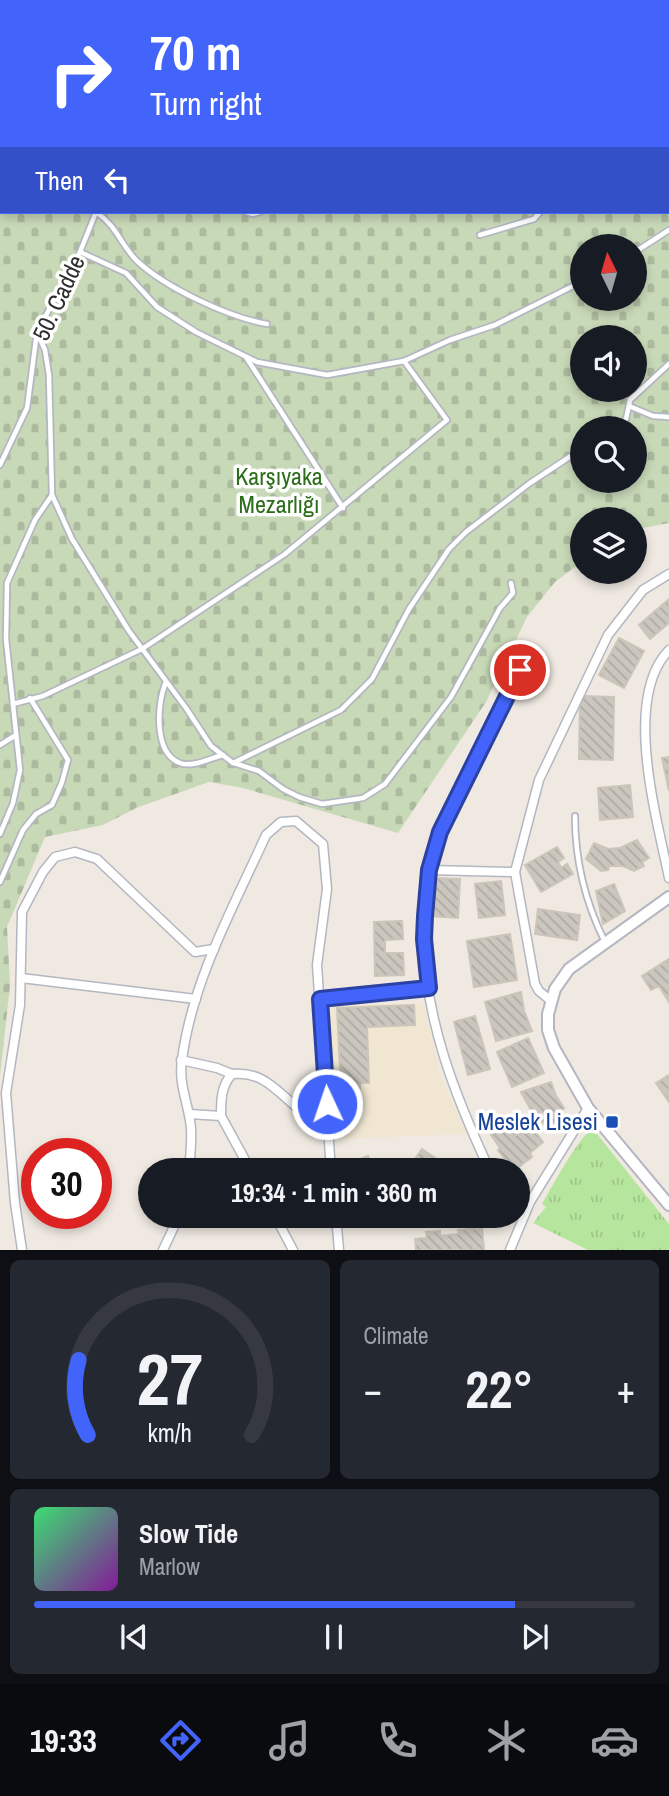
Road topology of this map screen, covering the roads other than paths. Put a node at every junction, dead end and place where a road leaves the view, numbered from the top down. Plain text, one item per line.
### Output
1 (95, 214) edge
2 (99, 214) edge
3 (538, 214) edge
4 (669, 230) edge
5 (480, 235) dead end
6 (648, 244) edge
7 (80, 252) junction
8 (570, 288) edge
9 (267, 324) dead end
10 (37, 332) junction
11 (245, 356) junction
12 (404, 361) junction
13 (669, 364) edge
14 (629, 406) junction
15 (627, 416) edge
16 (669, 417) edge
17 (570, 457) edge
18 (0, 465) edge
19 (52, 495) junction
20 (343, 508) junction
21 (669, 574) edge
22 (511, 583) dead end
23 (142, 649) junction
24 (669, 650) edge
25 (520, 670) dead end
26 (166, 681) junction
27 (30, 698) junction
28 (13, 704) junction
29 (16, 735) junction
30 (0, 745) edge
31 (223, 755) junction
32 (233, 763) junction
33 (575, 816) dead end
34 (0, 834) edge
35 (429, 870) junction
36 (515, 872) junction
37 (669, 878) edge
38 (0, 882) edge
39 (669, 897) edge
40 (605, 943) junction
41 (214, 949) junction
42 (21, 978) junction
43 (429, 988) junction
44 (196, 999) junction
45 (320, 999) junction
46 (550, 1000) junction
47 (181, 1060) junction
48 (232, 1074) junction
49 (588, 1108) junction
50 (189, 1114) junction
51 (222, 1116) junction
52 (327, 1127) junction
53 (190, 1158) edge
54 (244, 1158) edge
55 (330, 1158) edge
56 (485, 1158) edge
57 (530, 1200) edge
58 (669, 1205) edge
59 (173, 1228) edge
60 (281, 1228) edge
61 (337, 1228) edge
62 (516, 1228) edge
63 (22, 1250) edge
64 (163, 1250) edge
65 (293, 1250) edge
66 (339, 1250) edge
67 (510, 1250) edge

1 - 7 lane, 50. Cadde
2 - 9 lane
3 - 5 lane
4 - 6 lane
7 - 10 lane, 50. Cadde
7 - 11 lane
8 - 12 lane
10 - 18 lane, 50. Cadde
10 - 19 lane
11 - 12 lane
11 - 20 lane
12 - 20 lane
13 - 14 lane
14 - 15 lane
14 - 16 lane
17 - 32 lane
19 - 23 lane
19 - 28 lane
20 - 23 lane
21 - 36 street
22 - 32 lane
23 - 26 lane
23 - 27 lane
24 - 37 street
25 - 35 lane
26 - 31 lane
26 - 31 lane
27 - 28 lane
27 - 38 lane
28 - 29 lane
29 - 30 lane
29 - 34 lane
31 - 32 lane
33 - 40 lane
35 - 36 street
35 - 43 street
36 - 46 street
39 - 40 main road
40 - 46 main road
41 - 42 street
41 - 44 street
41 - 45 street
42 - 44 street
42 - 63 street
43 - 45 street
43 - 56 street
44 - 47 street
45 - 52 street
46 - 49 main road
47 - 48 street
47 - 50 street
48 - 51 street
48 - 52 street
49 - 57 street
49 - 58 main road
50 - 51 street
50 - 53 street
51 - 54 street
52 - 55 street
59 - 64 street
60 - 65 street
61 - 66 street
62 - 67 street

